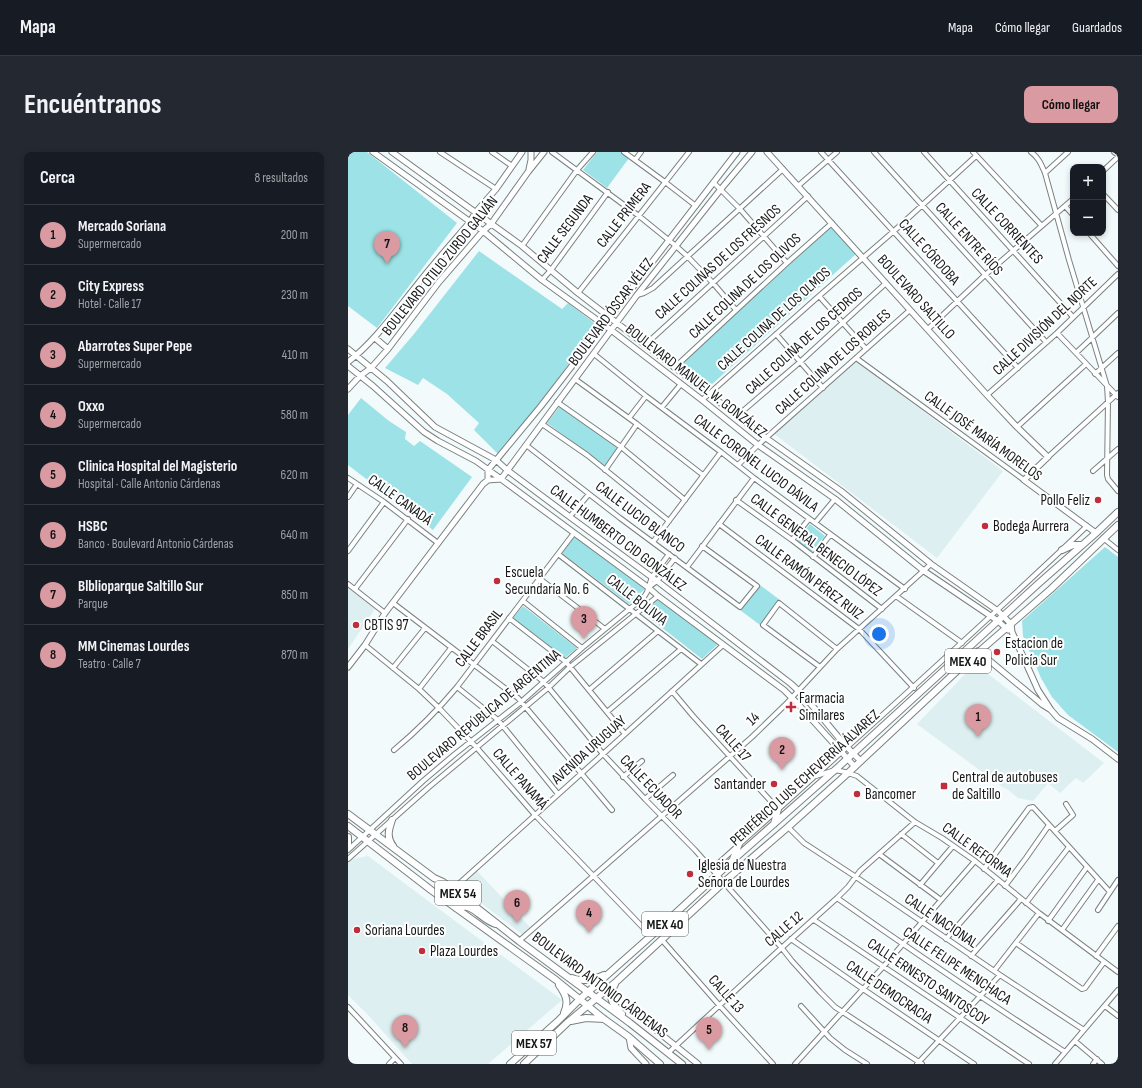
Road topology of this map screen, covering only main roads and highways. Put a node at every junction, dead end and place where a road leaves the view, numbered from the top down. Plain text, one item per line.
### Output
1 (1118, 512) edge
2 (1118, 519) edge
3 (1118, 525) edge
4 (1113, 529) junction
5 (1082, 545) junction
6 (1062, 550) road end
7 (778, 809) road end
8 (348, 814) edge
9 (392, 820) road end
10 (774, 824) junction
11 (348, 826) edge
12 (348, 837) edge
13 (348, 844) edge
14 (739, 844) road end
15 (396, 850) junction
16 (733, 860) junction
17 (434, 878) junction
18 (456, 908) junction
19 (500, 926) junction
20 (544, 959) junction
21 (537, 967) junction
22 (612, 971) junction
23 (565, 975) junction
24 (556, 980) junction
25 (617, 981) junction
26 (588, 992) junction
27 (596, 998) junction
28 (580, 999) junction
29 (587, 1006) junction
30 (604, 1019) junction
31 (558, 1022) junction
32 (568, 1022) junction
33 (630, 1023) junction
34 (510, 1064) edge
35 (524, 1064) edge
36 (660, 1064) edge
37 (682, 1064) edge

1 - 5 main road, PERIFÉRICO LUIS ECHEVERRÍA ÁLVAREZ
2 - 4 main road
3 - 4 main road, PERIFÉRICO LUIS ECHEVERRÍA ÁLVAREZ
4 - 25 main road, PERIFÉRICO LUIS ECHEVERRÍA ÁLVAREZ / MEX 40
5 - 6 main road
5 - 10 main road, PERIFÉRICO LUIS ECHEVERRÍA ÁLVAREZ / MEX 40
7 - 10 main road
8 - 15 main road, BOULEVARD ANTONIO CÁRDENAS / MEX 54
9 - 15 main road
10 - 16 main road, PERIFÉRICO LUIS ECHEVERRÍA ÁLVAREZ / MEX 40
11 - 18 main road, BOULEVARD ANTONIO CÁRDENAS / MEX 54
12 - 13 main road
14 - 16 main road
15 - 17 main road, BOULEVARD ANTONIO CÁRDENAS / MEX 54
16 - 22 main road, PERIFÉRICO LUIS ECHEVERRÍA ÁLVAREZ / MEX 40
17 - 18 main road
17 - 19 main road, BOULEVARD ANTONIO CÁRDENAS / MEX 54
18 - 19 main road
18 - 21 main road, BOULEVARD ANTONIO CÁRDENAS / MEX 54
19 - 20 main road, BOULEVARD ANTONIO CÁRDENAS / MEX 54
20 - 21 main road
20 - 23 main road, BOULEVARD ANTONIO CÁRDENAS / MEX 54
21 - 24 main road, BOULEVARD ANTONIO CÁRDENAS / MEX 54
22 - 23 main road
22 - 26 main road, PERIFÉRICO LUIS ECHEVERRÍA ÁLVAREZ / MEX 40
23 - 26 main road, BOULEVARD ANTONIO CÁRDENAS / MEX 54
24 - 28 main road, BOULEVARD ANTONIO CÁRDENAS / MEX 54
24 - 31 main road
25 - 27 main road, PERIFÉRICO LUIS ECHEVERRÍA ÁLVAREZ / MEX 40
25 - 33 main road
26 - 27 main road, BOULEVARD ANTONIO CÁRDENAS / MEX 54
26 - 28 main road, PERIFÉRICO LUIS ECHEVERRÍA ÁLVAREZ / MEX 57
27 - 29 main road, PERIFÉRICO LUIS ECHEVERRÍA ÁLVAREZ / MEX 57
27 - 33 main road, BOULEVARD ANTONIO CÁRDENAS / MEX 54
28 - 29 main road, BOULEVARD ANTONIO CÁRDENAS / MEX 54
28 - 31 main road, PERIFÉRICO LUIS ECHEVERRÍA ÁLVAREZ / MEX 57
29 - 30 main road, BOULEVARD ANTONIO CÁRDENAS / MEX 54
29 - 32 main road, PERIFÉRICO LUIS ECHEVERRÍA ÁLVAREZ / MEX 57
30 - 32 main road
30 - 36 main road, BOULEVARD ANTONIO CÁRDENAS / MEX 54
31 - 34 main road, PERIFÉRICO LUIS ECHEVERRÍA ÁLVAREZ / MEX 57
32 - 35 main road, PERIFÉRICO LUIS ECHEVERRÍA ÁLVAREZ / MEX 57
33 - 37 main road, BOULEVARD ANTONIO CÁRDENAS / MEX 54

